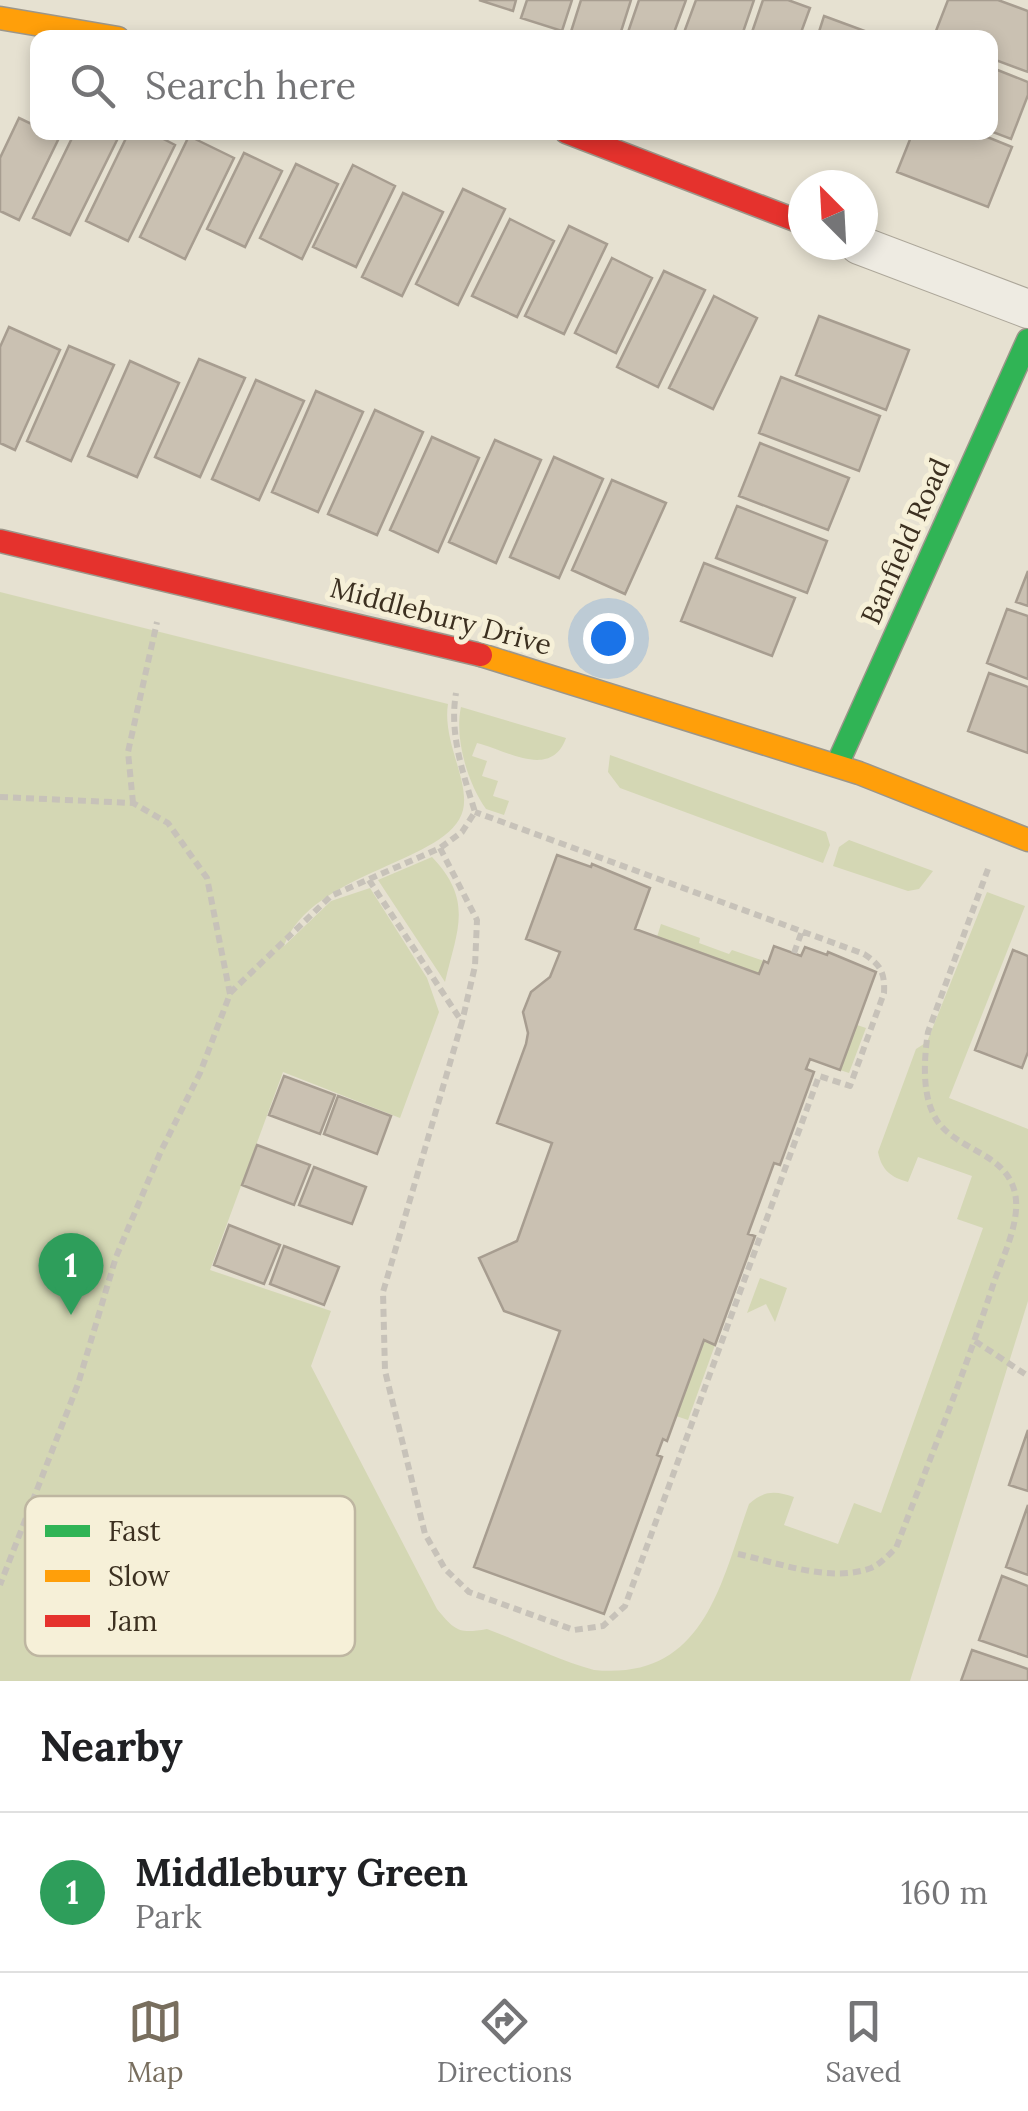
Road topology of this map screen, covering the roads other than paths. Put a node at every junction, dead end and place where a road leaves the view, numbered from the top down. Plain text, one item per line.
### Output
1 (0, 18) edge
2 (71, 30) edge
3 (587, 140) edge
4 (788, 218) edge
5 (878, 252) edge
6 (1028, 310) edge
7 (1028, 340) edge
8 (0, 540) edge
9 (837, 765) junction
10 (1028, 840) edge

1 - 2 street
3 - 4 street
5 - 6 street
7 - 9 street, Banfield Road
8 - 9 street, Middlebury Drive
9 - 10 street, Middlebury Drive

